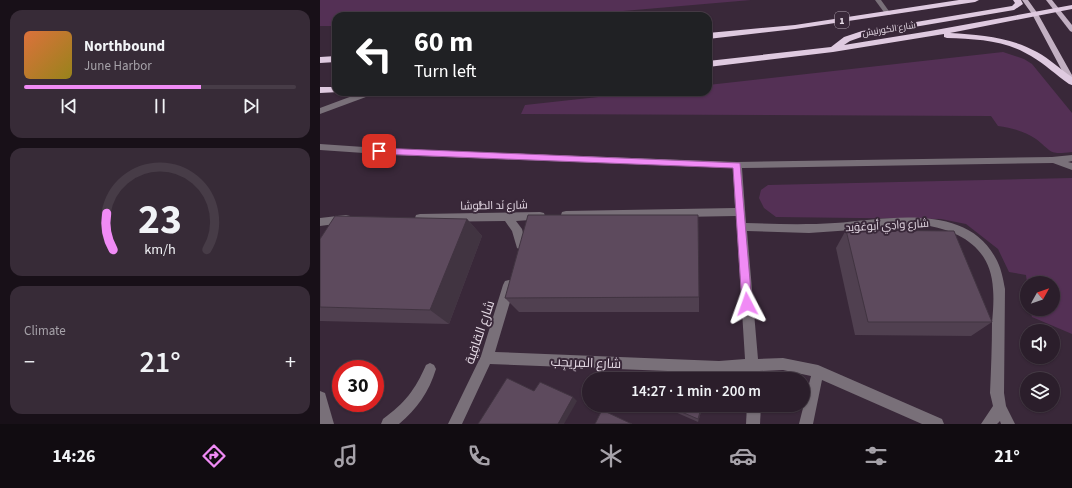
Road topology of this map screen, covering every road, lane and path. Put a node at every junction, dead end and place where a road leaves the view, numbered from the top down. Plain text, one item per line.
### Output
1 (878, 0) edge
2 (974, 0) edge
3 (1017, 0) edge
4 (1025, 0) edge
5 (1049, 0) edge
6 (1072, 8) edge
7 (1057, 10) junction
8 (888, 14) junction
9 (1035, 14) junction
10 (1072, 30) edge
11 (930, 34) junction
12 (712, 36) edge
13 (833, 49) junction
14 (332, 59) edge
15 (320, 60) edge
16 (712, 64) edge
17 (1072, 82) edge
18 (320, 90) edge
19 (332, 90) edge
20 (360, 96) edge
21 (320, 111) edge
22 (320, 147) edge
23 (1072, 158) edge
24 (1052, 160) junction
25 (737, 165) junction
26 (1072, 167) edge
27 (740, 212) junction
28 (555, 215) junction
29 (507, 216) junction
30 (413, 218) edge
31 (358, 219) edge
32 (320, 222) edge
33 (742, 227) junction
34 (512, 276) edge
35 (487, 358) junction
36 (751, 366) junction
37 (430, 369) dead end
38 (752, 372) edge
39 (818, 372) junction
40 (320, 398) edge
41 (1000, 407) junction
42 (754, 412) edge
43 (327, 424) edge
44 (388, 424) edge
45 (455, 424) edge
46 (753, 424) edge
47 (806, 424) edge
48 (937, 424) edge
49 (988, 424) edge
50 (1008, 424) edge

1 - 8 street
2 - 8 highway, شارع الكورنيش / 1
3 - 13 highway
4 - 9 main road
5 - 7 main road
6 - 7 highway, شارع الكورنيش
7 - 9 highway, شارع الكورنيش
7 - 10 main road
8 - 12 highway, شارع الكورنيش / 1
9 - 11 highway, شارع الكورنيش
9 - 17 main road
11 - 13 highway, شارع الكورنيش
11 - 17 highway
13 - 16 highway, شارع الكورنيش
14 - 15 highway
18 - 19 highway
20 - 21 street
22 - 25 street
23 - 24 street
24 - 25 street
24 - 26 street
25 - 27 street
27 - 28 street, شارع نَد الطُّوشا
27 - 33 street
28 - 29 street, شارع نَد الطُّوشا
28 - 29 street
29 - 30 street, شارع نَد الطُّوشا
31 - 32 street
33 - 36 street
33 - 41 street, شارع وادِي أبوعُوَيد
34 - 35 street, شارع القافِية
35 - 36 street, شارع المِرِيجِب
35 - 45 street, شارع القافِية
36 - 38 street
36 - 39 street, شارع المِرِيجِب
37 - 44 street
39 - 47 street
39 - 48 street, شارع المِرِيجِب
40 - 43 street
41 - 49 street
41 - 50 street, شارع وادِي أبوعُوَيد
42 - 46 street

